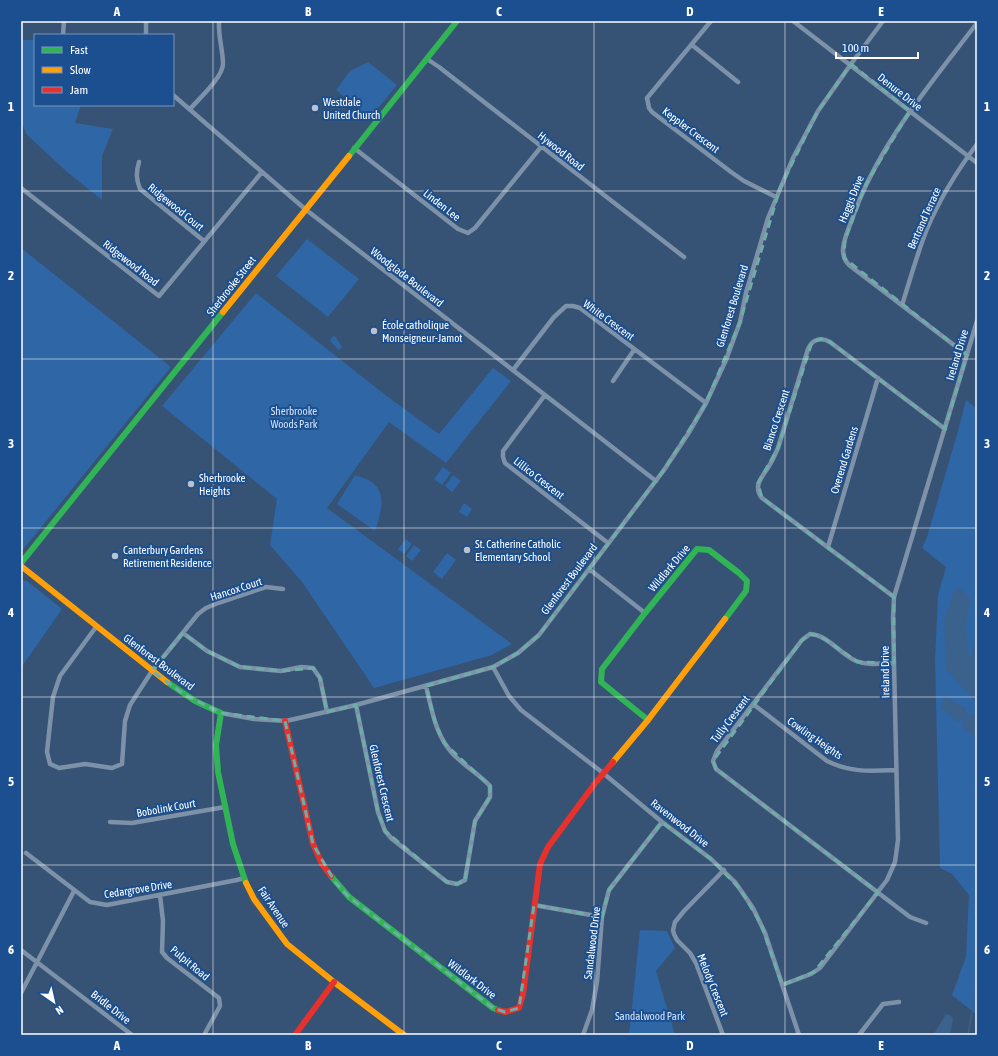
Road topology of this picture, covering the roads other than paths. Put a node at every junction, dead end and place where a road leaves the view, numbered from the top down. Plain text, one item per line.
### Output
1 (64, 21) edge
2 (146, 21) edge
3 (219, 21) edge
4 (457, 21) edge
5 (711, 21) edge
6 (793, 21) edge
7 (883, 21) edge
8 (977, 23) edge
9 (63, 34) edge
10 (146, 34) edge
11 (692, 45) junction
12 (427, 59) junction
13 (851, 64) junction
14 (738, 82) dead end
15 (174, 96) edge
16 (190, 109) junction
17 (910, 111) junction
18 (977, 144) edge
19 (354, 148) junction
20 (541, 148) junction
21 (968, 156) junction
22 (139, 162) dead end
23 (977, 162) edge
24 (262, 172) junction
25 (21, 188) edge
26 (776, 197) junction
27 (305, 209) junction
28 (204, 241) junction
29 (684, 257) dead end
30 (902, 305) junction
31 (977, 321) edge
32 (634, 350) junction
33 (967, 355) junction
34 (514, 370) junction
35 (878, 378) junction
36 (613, 381) dead end
37 (545, 395) junction
38 (706, 403) junction
39 (944, 429) junction
40 (656, 481) junction
41 (608, 543) junction
42 (828, 547) junction
43 (21, 565) edge
44 (589, 569) junction
45 (283, 589) dead end
46 (894, 598) junction
47 (644, 613) junction
48 (96, 627) junction
49 (183, 633) junction
50 (894, 663) junction
51 (493, 666) junction
52 (152, 671) junction
53 (426, 686) junction
54 (753, 704) junction
55 (356, 705) junction
56 (327, 712) junction
57 (221, 713) junction
58 (648, 720) junction
59 (285, 721) junction
60 (896, 770) junction
61 (603, 773) junction
62 (226, 807) junction
63 (110, 822) dead end
64 (662, 822) junction
65 (26, 853) dead end
66 (724, 870) junction
67 (244, 878) junction
68 (74, 891) junction
69 (878, 892) junction
70 (160, 895) junction
71 (534, 905) junction
72 (602, 917) junction
73 (926, 923) dead end
74 (21, 950) edge
75 (37, 962) junction
76 (334, 982) junction
77 (782, 985) junction
78 (21, 993) edge
79 (899, 1002) dead end
80 (132, 1035) edge
81 (204, 1035) edge
82 (294, 1035) edge
83 (404, 1035) edge
84 (583, 1035) edge
85 (723, 1035) edge
86 (799, 1035) edge
87 (859, 1035) edge

1 - 9 street
2 - 10 street
3 - 16 street
4 - 12 street, Sherbrooke Street
5 - 11 street, Keppler Crescent
6 - 13 street, Denure Drive
7 - 13 street, Glenforest Boulevard
8 - 17 street, Haggis Drive
11 - 14 street
11 - 26 street, Keppler Crescent
12 - 19 street, Sherbrooke Street
12 - 20 street, Hywood Road
13 - 17 street, Denure Drive
13 - 26 street, Glenforest Boulevard
15 - 16 street, Woodglade Boulevard
16 - 24 street, Woodglade Boulevard
17 - 21 street, Denure Drive
17 - 30 street, Haggis Drive
18 - 21 street, Bertrand Terrace
19 - 20 street, Linden Lee
19 - 27 street, Sherbrooke Street
20 - 29 street, Hywood Road
21 - 23 street, Denure Drive
21 - 30 street, Bertrand Terrace
22 - 28 street, Ridgewood Court
24 - 27 street, Woodglade Boulevard
24 - 28 street, Ridgewood Road
25 - 28 street, Ridgewood Road
26 - 38 street, Glenforest Boulevard
27 - 34 street, Woodglade Boulevard
27 - 43 street, Sherbrooke Street
30 - 33 street, Haggis Drive
31 - 33 street, Ireland Drive
32 - 34 street, White Crescent
32 - 36 street
32 - 38 street, White Crescent
33 - 39 street, Ireland Drive
34 - 37 street, Woodglade Boulevard
35 - 39 street, Bianco Crescent
35 - 42 street, Overend Gardens
35 - 42 street, Bianco Crescent
37 - 40 street, Woodglade Boulevard
37 - 41 street, Lillico Crescent
38 - 40 street, Glenforest Boulevard
39 - 46 street, Ireland Drive
40 - 41 street, Glenforest Boulevard
41 - 44 street, Glenforest Boulevard
42 - 46 street, Bianco Crescent
43 - 48 street, Glenforest Boulevard
44 - 47 street
44 - 51 street, Glenforest Boulevard
45 - 49 street, Hancox Court
46 - 50 street, Ireland Drive
47 - 58 street, Wildlark Drive
47 - 58 street, Wildlark Drive
48 - 52 street, Glenforest Boulevard
48 - 52 street, Hancox Court
49 - 52 street, Hancox Court
49 - 56 street
50 - 54 street, Tully Crescent
50 - 60 street, Ireland Drive
51 - 53 street, Glenforest Boulevard
51 - 61 street, Ravenwood Drive
52 - 57 street, Glenforest Boulevard
53 - 55 street, Glenforest Boulevard
53 - 55 street, Glenforest Crescent
54 - 60 street, Cowling Heights
54 - 69 street, Tully Crescent
55 - 56 street, Glenforest Boulevard
56 - 59 street, Glenforest Boulevard
57 - 59 street, Glenforest Boulevard
57 - 62 street, Fair Avenue
58 - 61 street, Wildlark Drive
59 - 71 street, Wildlark Drive
60 - 69 street, Ireland Drive
61 - 64 street, Ravenwood Drive
61 - 71 street, Wildlark Drive
62 - 63 street, Bobolink Court
62 - 67 street, Fair Avenue
64 - 66 street, Ravenwood Drive
64 - 72 street, Sandalwood Drive
65 - 68 street, Cedargrove Drive
66 - 77 street, Ravenwood Drive
66 - 85 street, Melody Crescent
67 - 70 street, Cedargrove Drive
67 - 76 street, Fair Avenue
68 - 70 street, Cedargrove Drive
68 - 75 street
69 - 73 street, Tully Crescent
69 - 77 street, Ireland Drive
70 - 81 street, Pulpit Road
71 - 72 street
72 - 84 street, Sandalwood Drive
74 - 75 street, Bridle Drive
75 - 78 street
75 - 80 street, Bridle Drive
76 - 82 street
76 - 83 street, Fair Avenue
77 - 86 street, Ravenwood Drive
79 - 87 street

